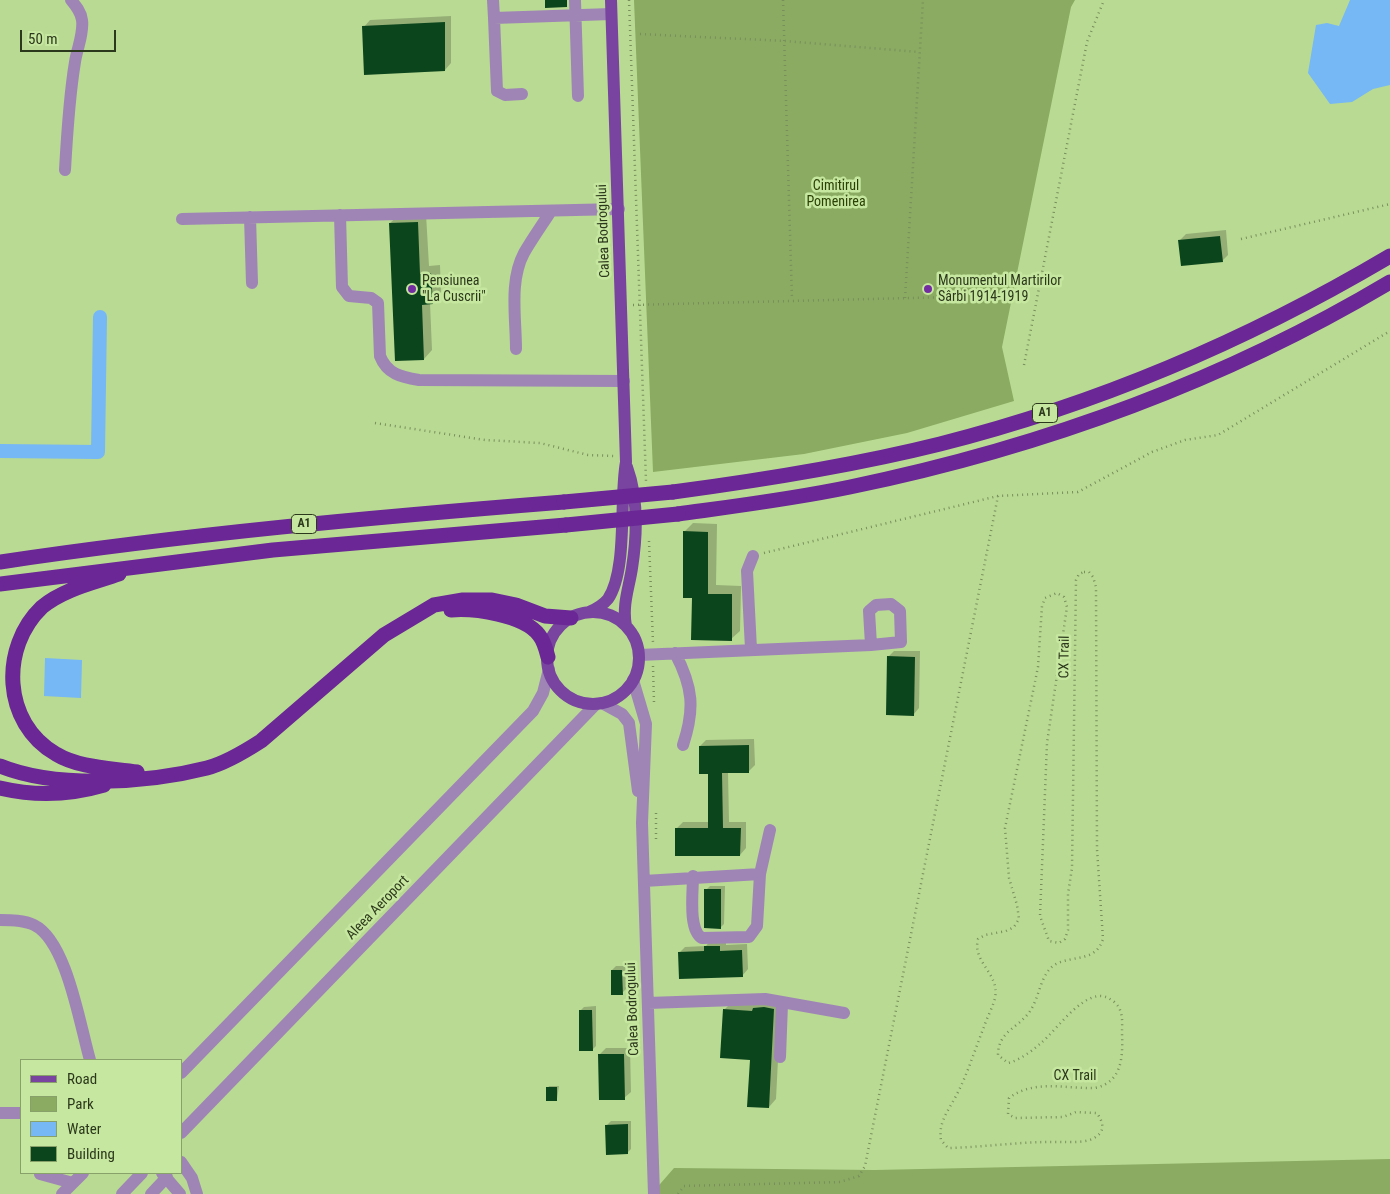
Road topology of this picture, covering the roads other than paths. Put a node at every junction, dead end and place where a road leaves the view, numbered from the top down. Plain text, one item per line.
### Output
1 (71, 0) edge
2 (493, 0) edge
3 (575, 0) edge
4 (611, 0) edge
5 (611, 14) junction
6 (576, 15) junction
7 (494, 18) junction
8 (522, 94) dead end
9 (578, 96) dead end
10 (65, 170) dead end
11 (618, 209) junction
12 (551, 211) junction
13 (340, 215) junction
14 (250, 217) junction
15 (182, 219) dead end
16 (1390, 256) edge
17 (1390, 282) edge
18 (252, 283) dead end
19 (516, 349) dead end
20 (624, 381) junction
21 (626, 459) junction
22 (753, 556) road end
23 (0, 562) edge
24 (152, 564) junction
25 (0, 584) edge
26 (589, 612) junction
27 (571, 618) junction
28 (408, 620) junction
29 (626, 626) junction
30 (871, 645) dead end
31 (751, 649) junction
32 (675, 653) junction
33 (639, 655) junction
34 (549, 663) junction
35 (633, 680) junction
36 (599, 703) junction
37 (684, 745) dead end
38 (0, 766) edge
39 (161, 776) junction
40 (126, 779) junction
41 (0, 788) edge
42 (642, 823) junction
43 (770, 830) dead end
44 (760, 874) junction
45 (693, 876) junction
46 (644, 881) junction
47 (0, 920) edge
48 (648, 1002) junction
49 (782, 1004) junction
50 (844, 1013) dead end
51 (780, 1057) dead end
52 (90, 1059) edge
53 (182, 1072) edge
54 (0, 1112) edge
55 (20, 1113) edge
56 (182, 1132) edge
57 (182, 1163) edge
58 (40, 1174) edge
59 (82, 1174) edge
60 (141, 1174) edge
61 (165, 1175) edge
62 (73, 1183) junction
63 (62, 1194) edge
64 (122, 1194) edge
65 (151, 1194) edge
66 (180, 1194) edge
67 (197, 1194) edge
68 (654, 1194) edge

1 - 10 street
2 - 7 street
3 - 6 street
4 - 5 main road, Calea Bodrogului
5 - 6 street
5 - 11 main road, Calea Bodrogului
6 - 7 street
6 - 9 street
7 - 8 street
11 - 12 street
11 - 20 main road, Calea Bodrogului
12 - 13 street
12 - 19 street
13 - 14 street
13 - 20 street
14 - 15 street
14 - 18 street
16 - 23 highway, A1, bridge
17 - 24 highway, A1, bridge
20 - 21 main road, Calea Bodrogului
21 - 26 main road, Calea Bodrogului
21 - 29 main road, Calea Bodrogului
22 - 31 street
24 - 25 highway, A1
24 - 39 highway
26 - 27 main road, Calea Bodrogului
26 - 29 main road
27 - 28 highway
27 - 34 main road, Calea Bodrogului
28 - 34 highway
28 - 39 highway
29 - 33 main road, Calea Bodrogului
30 - 31 street
31 - 32 street
32 - 33 street
32 - 37 street
33 - 35 main road
34 - 36 main road, Calea Bodrogului
34 - 53 street, Aleea Aeroport
35 - 36 main road
35 - 42 street, Calea Bodrogului
36 - 42 street, Calea Bodrogului
36 - 56 street, Aleea Aeroport
38 - 40 highway
39 - 40 highway
40 - 41 highway
42 - 46 street, Calea Bodrogului
43 - 44 street
44 - 45 street
44 - 45 street
45 - 46 street
46 - 48 street, Calea Bodrogului
47 - 52 street
48 - 49 street
48 - 68 street, Calea Bodrogului
49 - 50 street
49 - 51 street
54 - 55 street
57 - 67 street
58 - 62 street
59 - 62 street
60 - 64 street
61 - 65 street
61 - 66 street
62 - 63 street

